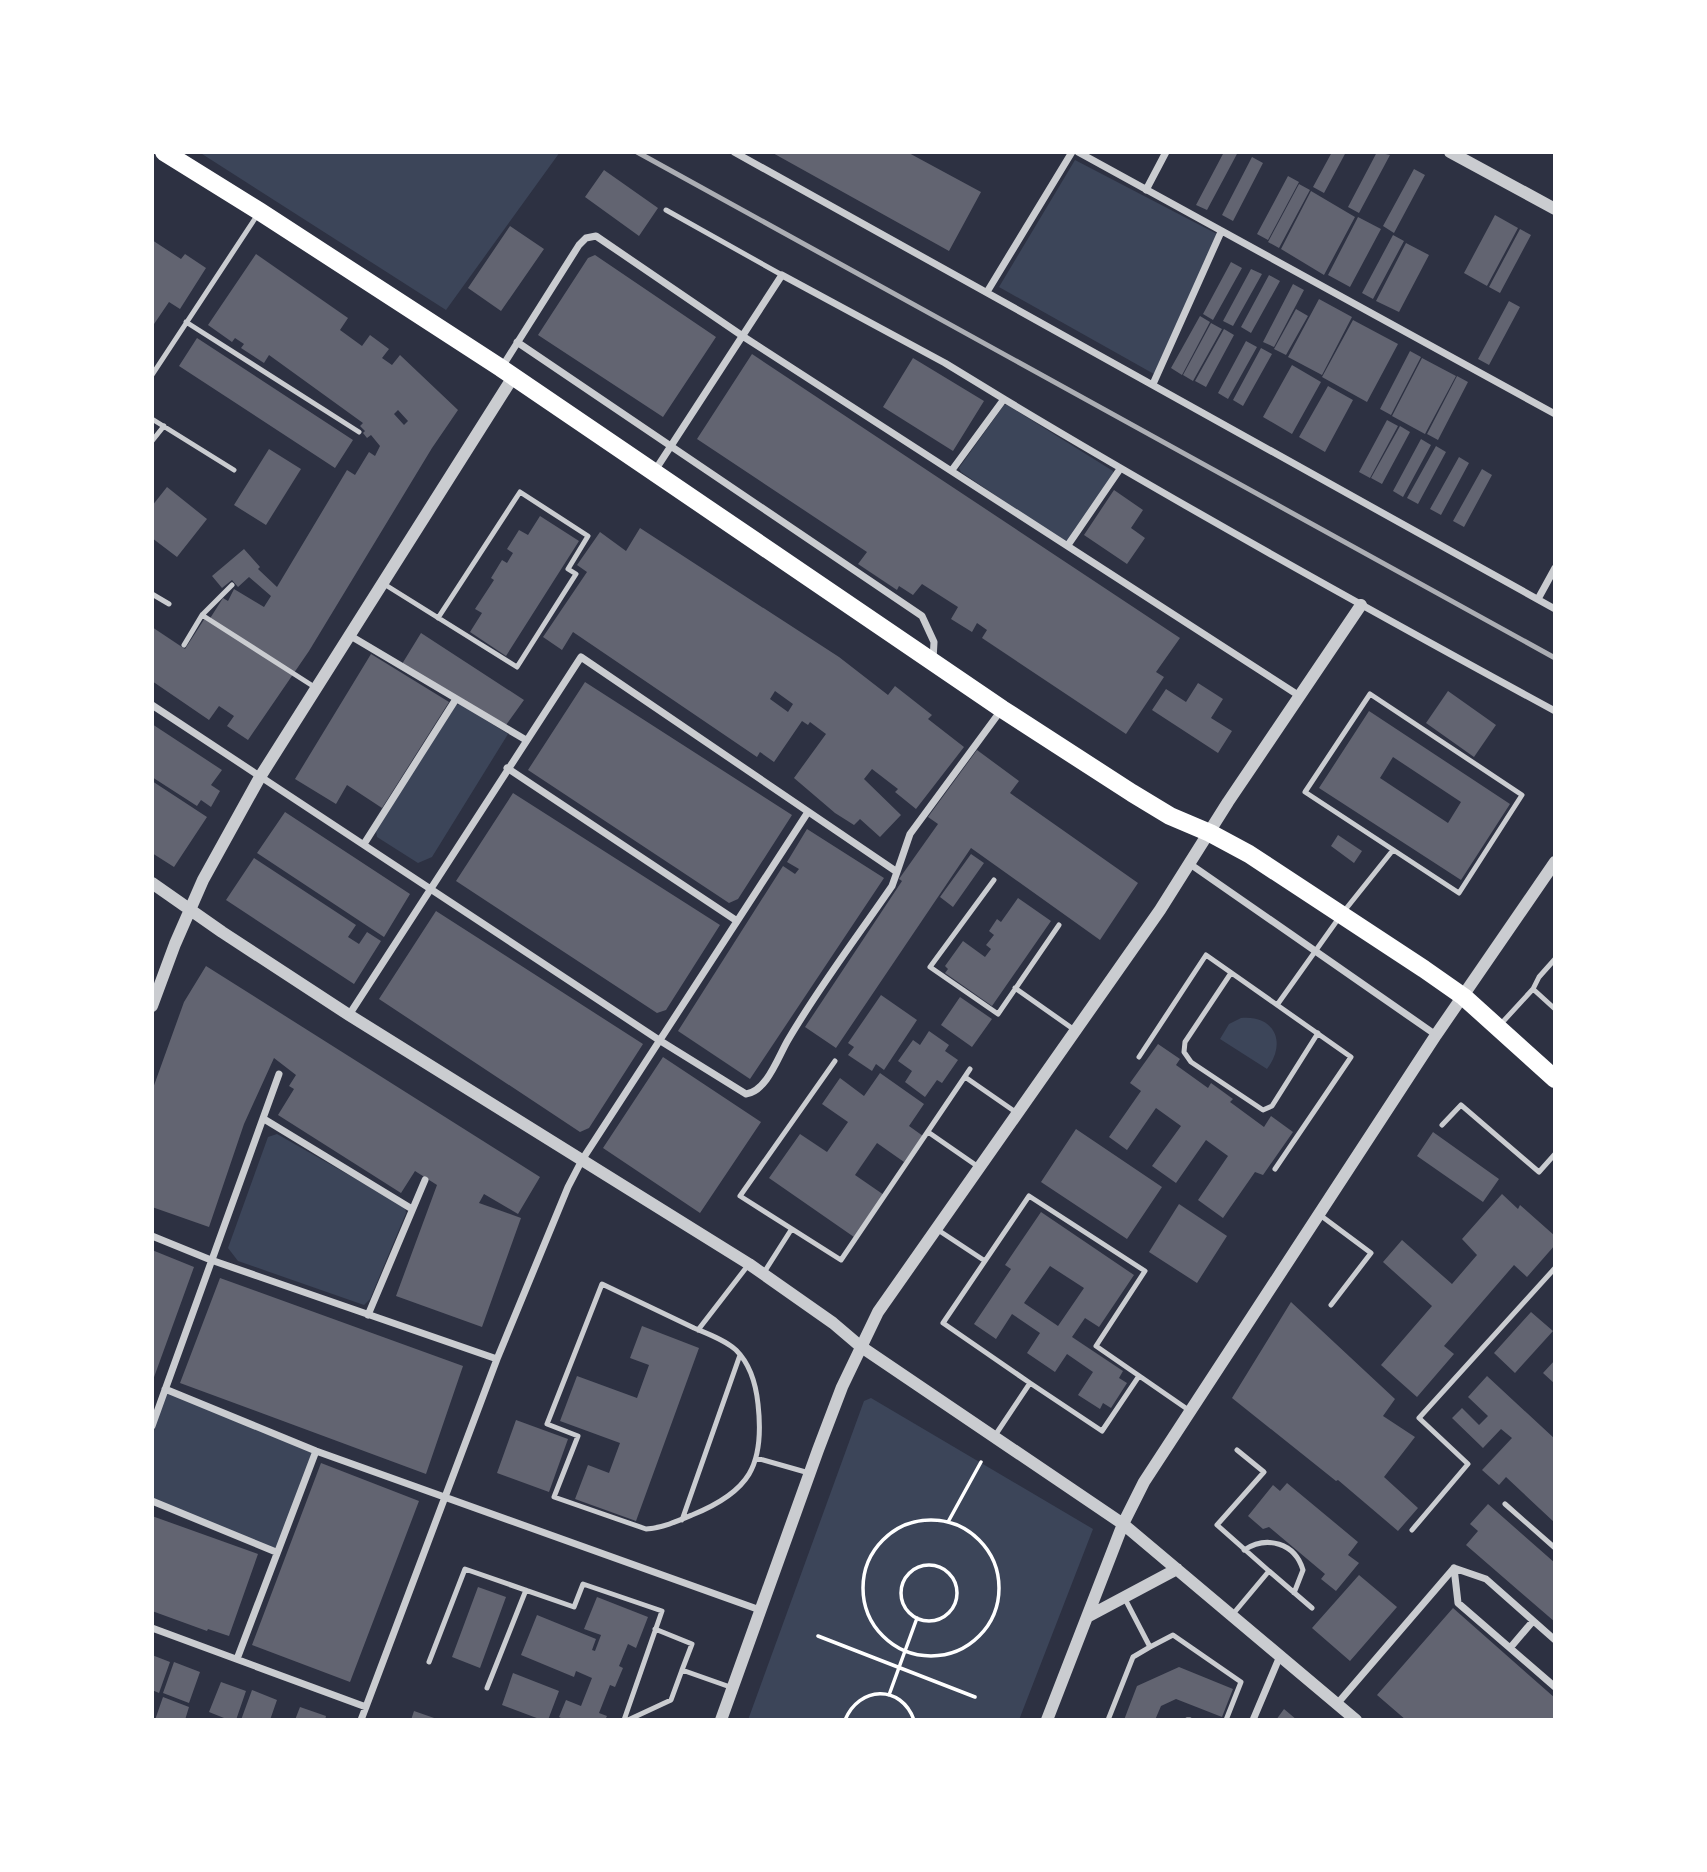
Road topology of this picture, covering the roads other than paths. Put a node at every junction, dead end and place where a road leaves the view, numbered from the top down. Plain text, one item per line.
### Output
1 (164, 152) edge
2 (734, 152) edge
3 (1072, 152) edge
4 (1078, 152) edge
5 (1166, 152) edge
6 (1450, 152) edge
7 (1146, 190) junction
8 (1555, 209) edge
9 (666, 210) dead end
10 (259, 211) junction
11 (1221, 232) junction
12 (782, 275) junction
13 (988, 292) junction
14 (187, 322) junction
15 (744, 337) junction
16 (517, 342) junction
17 (507, 372) junction
18 (152, 375) edge
19 (1153, 384) junction
20 (1004, 399) junction
21 (1555, 414) edge
22 (152, 419) edge
23 (164, 426) junction
24 (359, 432) dead end
25 (152, 441) edge
26 (670, 447) junction
27 (1119, 469) junction
28 (234, 470) dead end
29 (952, 470) junction
30 (653, 473) junction
31 (1068, 545) junction
32 (1555, 568) edge
33 (381, 582) junction
34 (232, 584) dead end
35 (152, 594) edge
36 (1538, 599) junction
37 (169, 604) dead end
38 (1361, 605) junction
39 (1555, 608) edge
40 (202, 615) junction
41 (438, 618) junction
42 (348, 635) junction
43 (184, 645) dead end
44 (933, 661) junction
45 (316, 688) junction
46 (1298, 695) junction
47 (456, 699) junction
48 (152, 705) edge
49 (1002, 709) junction
50 (1555, 711) edge
51 (526, 740) junction
52 (507, 768) junction
53 (260, 777) junction
54 (808, 812) junction
55 (1210, 833) junction
56 (364, 844) junction
57 (1393, 850) junction
58 (1555, 862) edge
59 (1190, 864) junction
60 (897, 872) junction
61 (994, 880) dead end
62 (152, 883) edge
63 (432, 889) junction
64 (190, 910) junction
65 (1340, 915) junction
66 (737, 921) junction
67 (1059, 925) dead end
68 (1315, 951) junction
69 (1555, 959) edge
70 (1231, 973) junction
71 (1015, 988) junction
72 (1533, 989) junction
73 (1464, 997) junction
74 (1277, 1005) junction
75 (152, 1006) edge
76 (1555, 1009) edge
77 (349, 1015) junction
78 (1497, 1028) junction
79 (1076, 1031) junction
80 (1318, 1033) junction
81 (1436, 1035) junction
82 (659, 1040) junction
83 (1139, 1057) dead end
84 (835, 1061) dead end
85 (970, 1069) dead end
86 (279, 1074) dead end
87 (965, 1077) junction
88 (1555, 1079) edge
89 (1018, 1114) junction
90 (264, 1119) junction
91 (1442, 1125) dead end
92 (928, 1132) junction
93 (1555, 1154) edge
94 (582, 1160) junction
95 (980, 1168) junction
96 (1275, 1169) dead end
97 (425, 1180) dead end
98 (412, 1209) junction
99 (1320, 1215) junction
100 (937, 1229) junction
101 (791, 1230) junction
102 (152, 1236) edge
103 (211, 1260) junction
104 (985, 1261) junction
105 (749, 1264) junction
106 (1555, 1268) edge
107 (763, 1274) junction
108 (1331, 1305) dead end
109 (368, 1315) junction
110 (698, 1329) junction
111 (860, 1346) junction
112 (740, 1355) junction
113 (497, 1359) junction
114 (1139, 1376) junction
115 (1030, 1384) junction
116 (165, 1389) junction
117 (1190, 1412) junction
118 (152, 1426) edge
119 (994, 1437) junction
120 (1237, 1450) dead end
121 (316, 1451) junction
122 (756, 1458) junction
123 (809, 1474) junction
124 (446, 1498) junction
125 (152, 1501) edge
126 (1505, 1504) dead end
127 (682, 1520) junction
128 (1123, 1524) junction
129 (1412, 1530) dead end
130 (1555, 1549) edge
131 (1244, 1550) junction
132 (276, 1552) junction
133 (1454, 1568) junction
134 (1177, 1569) junction
135 (1269, 1571) junction
136 (526, 1590) junction
137 (1294, 1593) junction
138 (1124, 1597) junction
139 (1312, 1608) dead end
140 (760, 1610) junction
141 (1233, 1614) junction
142 (1087, 1617) junction
143 (1533, 1621) junction
144 (152, 1628) edge
145 (654, 1629) junction
146 (1555, 1640) edge
147 (1150, 1647) junction
148 (1510, 1648) junction
149 (1280, 1656) junction
150 (237, 1659) junction
151 (429, 1662) dead end
152 (682, 1670) junction
153 (1555, 1687) edge
154 (486, 1688) dead end
155 (733, 1688) junction
156 (1337, 1704) junction
157 (366, 1707) junction
158 (361, 1720) edge
159 (626, 1720) edge
160 (720, 1720) edge
161 (1047, 1720) edge
162 (1108, 1720) edge
163 (1226, 1720) edge
164 (1253, 1720) edge
165 (1356, 1720) edge

1 - 10 main road
2 - 13 street
3 - 13 street
4 - 7 street
5 - 7 street
6 - 8 street
7 - 11 street
9 - 12 lane
10 - 14 lane
10 - 17 main road
11 - 19 street
11 - 21 street
12 - 15 street
12 - 20 street
13 - 19 street
14 - 18 lane
14 - 24 lane
15 - 16 street
15 - 26 street
15 - 29 street
16 - 17 street
16 - 26 street
17 - 30 main road
17 - 33 street
19 - 36 street
20 - 27 street
20 - 29 street
22 - 23 lane
23 - 25 lane
23 - 28 lane
26 - 30 street
26 - 44 street
27 - 31 street
27 - 38 street
29 - 31 street
30 - 44 main road
31 - 46 street
32 - 36 street
33 - 41 lane
33 - 42 street
34 - 40 lane
35 - 37 lane
36 - 39 street
38 - 46 street
38 - 50 street
40 - 43 lane
40 - 45 lane
41 - 41 lane
42 - 45 street
42 - 47 street
44 - 49 main road
45 - 53 street
46 - 55 street
47 - 51 street
47 - 56 street
48 - 53 street
49 - 55 main road
49 - 60 street
51 - 52 street
51 - 54 street
52 - 63 street
52 - 66 street
53 - 56 street
53 - 64 street
54 - 60 street
54 - 66 street
55 - 59 street
55 - 65 main road
56 - 63 street
57 - 57 lane
57 - 65 lane
58 - 73 street
59 - 68 street
59 - 79 street
60 - 82 street
61 - 71 lane
62 - 64 street
63 - 77 street
63 - 82 street
64 - 75 street
64 - 77 street
65 - 68 lane
65 - 73 main road
66 - 82 street
67 - 71 lane
68 - 74 lane
68 - 81 street
69 - 72 lane
70 - 74 lane
70 - 80 lane
70 - 83 lane
71 - 79 lane
72 - 76 lane
72 - 78 lane
73 - 78 main road
73 - 81 street
74 - 80 lane
77 - 94 street
78 - 88 main road
79 - 89 street
80 - 96 lane
81 - 99 street
82 - 94 street
84 - 101 lane
85 - 87 lane
86 - 90 street
87 - 89 lane
87 - 92 lane
89 - 95 street
90 - 98 street
90 - 103 street
91 - 93 lane
92 - 95 lane
92 - 101 lane
94 - 105 street
94 - 113 street
95 - 100 street
97 - 98 street
98 - 109 street
99 - 108 lane
99 - 117 street
100 - 104 lane
100 - 111 street
101 - 107 lane
102 - 103 street
103 - 109 street
103 - 116 street
104 - 114 lane
104 - 115 lane
105 - 107 street
105 - 110 lane
106 - 129 lane
107 - 111 street
109 - 113 street
110 - 112 lane
110 - 127 lane
111 - 119 street
111 - 123 street
112 - 122 lane
112 - 127 lane
113 - 124 street
114 - 115 lane
114 - 117 lane
115 - 119 lane
116 - 118 street
116 - 121 street
117 - 128 street
119 - 128 street
120 - 131 lane
121 - 124 street
121 - 132 street
122 - 123 lane
122 - 127 lane
123 - 140 street
124 - 140 street
124 - 157 street
125 - 132 street
126 - 130 lane
128 - 134 street
128 - 142 street
131 - 135 lane
131 - 137 lane
132 - 150 street
133 - 143 street
133 - 148 street
133 - 156 street
134 - 138 street
134 - 141 street
135 - 137 lane
135 - 141 lane
136 - 145 lane
136 - 151 lane
136 - 154 lane
137 - 139 lane
138 - 142 street
138 - 147 lane
140 - 155 street
141 - 149 street
142 - 161 street
143 - 146 street
143 - 148 street
144 - 150 street
145 - 152 lane
145 - 159 lane
147 - 162 lane
147 - 163 lane
148 - 153 street
149 - 156 street
149 - 164 street
150 - 157 street
152 - 155 lane
152 - 159 lane
155 - 160 street
156 - 165 street
157 - 158 street

